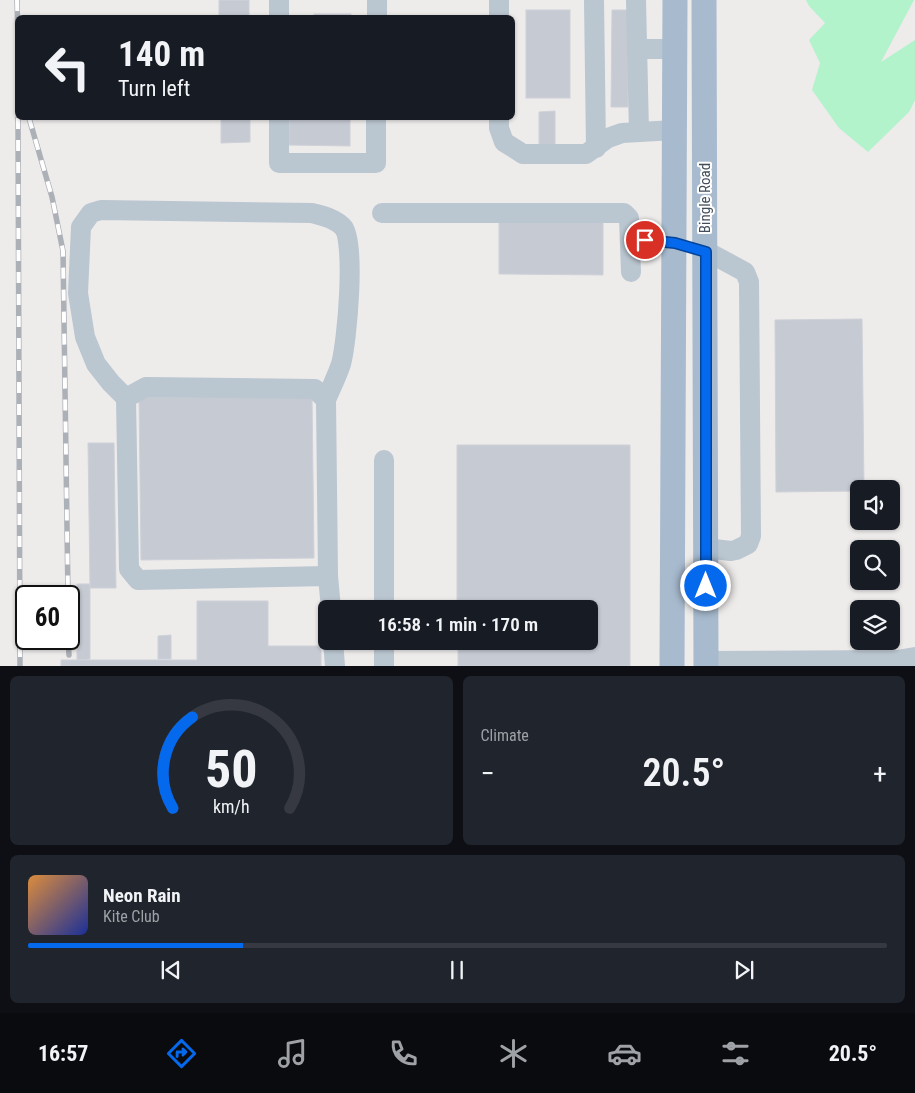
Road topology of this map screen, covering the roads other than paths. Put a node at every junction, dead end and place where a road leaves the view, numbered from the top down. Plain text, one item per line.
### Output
1 (279, 0) edge
2 (378, 0) edge
3 (499, 0) edge
4 (594, 0) edge
5 (636, 0) edge
6 (675, 0) edge
7 (704, 0) edge
8 (279, 15) edge
9 (377, 15) edge
10 (499, 15) edge
11 (637, 49) junction
12 (675, 49) junction
13 (279, 120) edge
14 (376, 120) edge
15 (499, 120) edge
16 (675, 130) junction
17 (639, 132) junction
18 (596, 148) junction
19 (382, 213) dead end
20 (630, 239) junction
21 (675, 243) junction
22 (706, 252) junction
23 (631, 272) dead end
24 (126, 398) junction
25 (326, 400) junction
26 (384, 460) dead end
27 (673, 548) junction
28 (705, 548) junction
29 (328, 576) junction
30 (330, 600) edge
31 (384, 600) edge
32 (334, 650) edge
33 (384, 650) edge
34 (915, 657) edge
35 (706, 663) edge
36 (335, 666) edge
37 (384, 666) edge
38 (672, 666) edge

1 - 8 lane
2 - 9 lane
3 - 10 lane
4 - 18 lane
5 - 11 lane
6 - 12 main road, Bingle Road
7 - 22 main road, Bingle Road
11 - 12 lane
11 - 17 lane
12 - 16 main road, Bingle Road
13 - 14 lane
15 - 18 lane
16 - 17 lane
16 - 21 main road, Bingle Road
17 - 18 lane
19 - 20 lane
20 - 21 lane
20 - 23 lane
21 - 22 main road
21 - 27 main road, Bingle Road
22 - 28 main road, Bingle Road
22 - 28 lane
24 - 25 lane
24 - 25 lane
24 - 29 lane
25 - 29 lane
26 - 31 lane
27 - 28 main road
27 - 38 main road, Bingle Road
28 - 35 main road, Bingle Road
29 - 30 lane
32 - 36 lane
33 - 37 lane
34 - 35 lane

